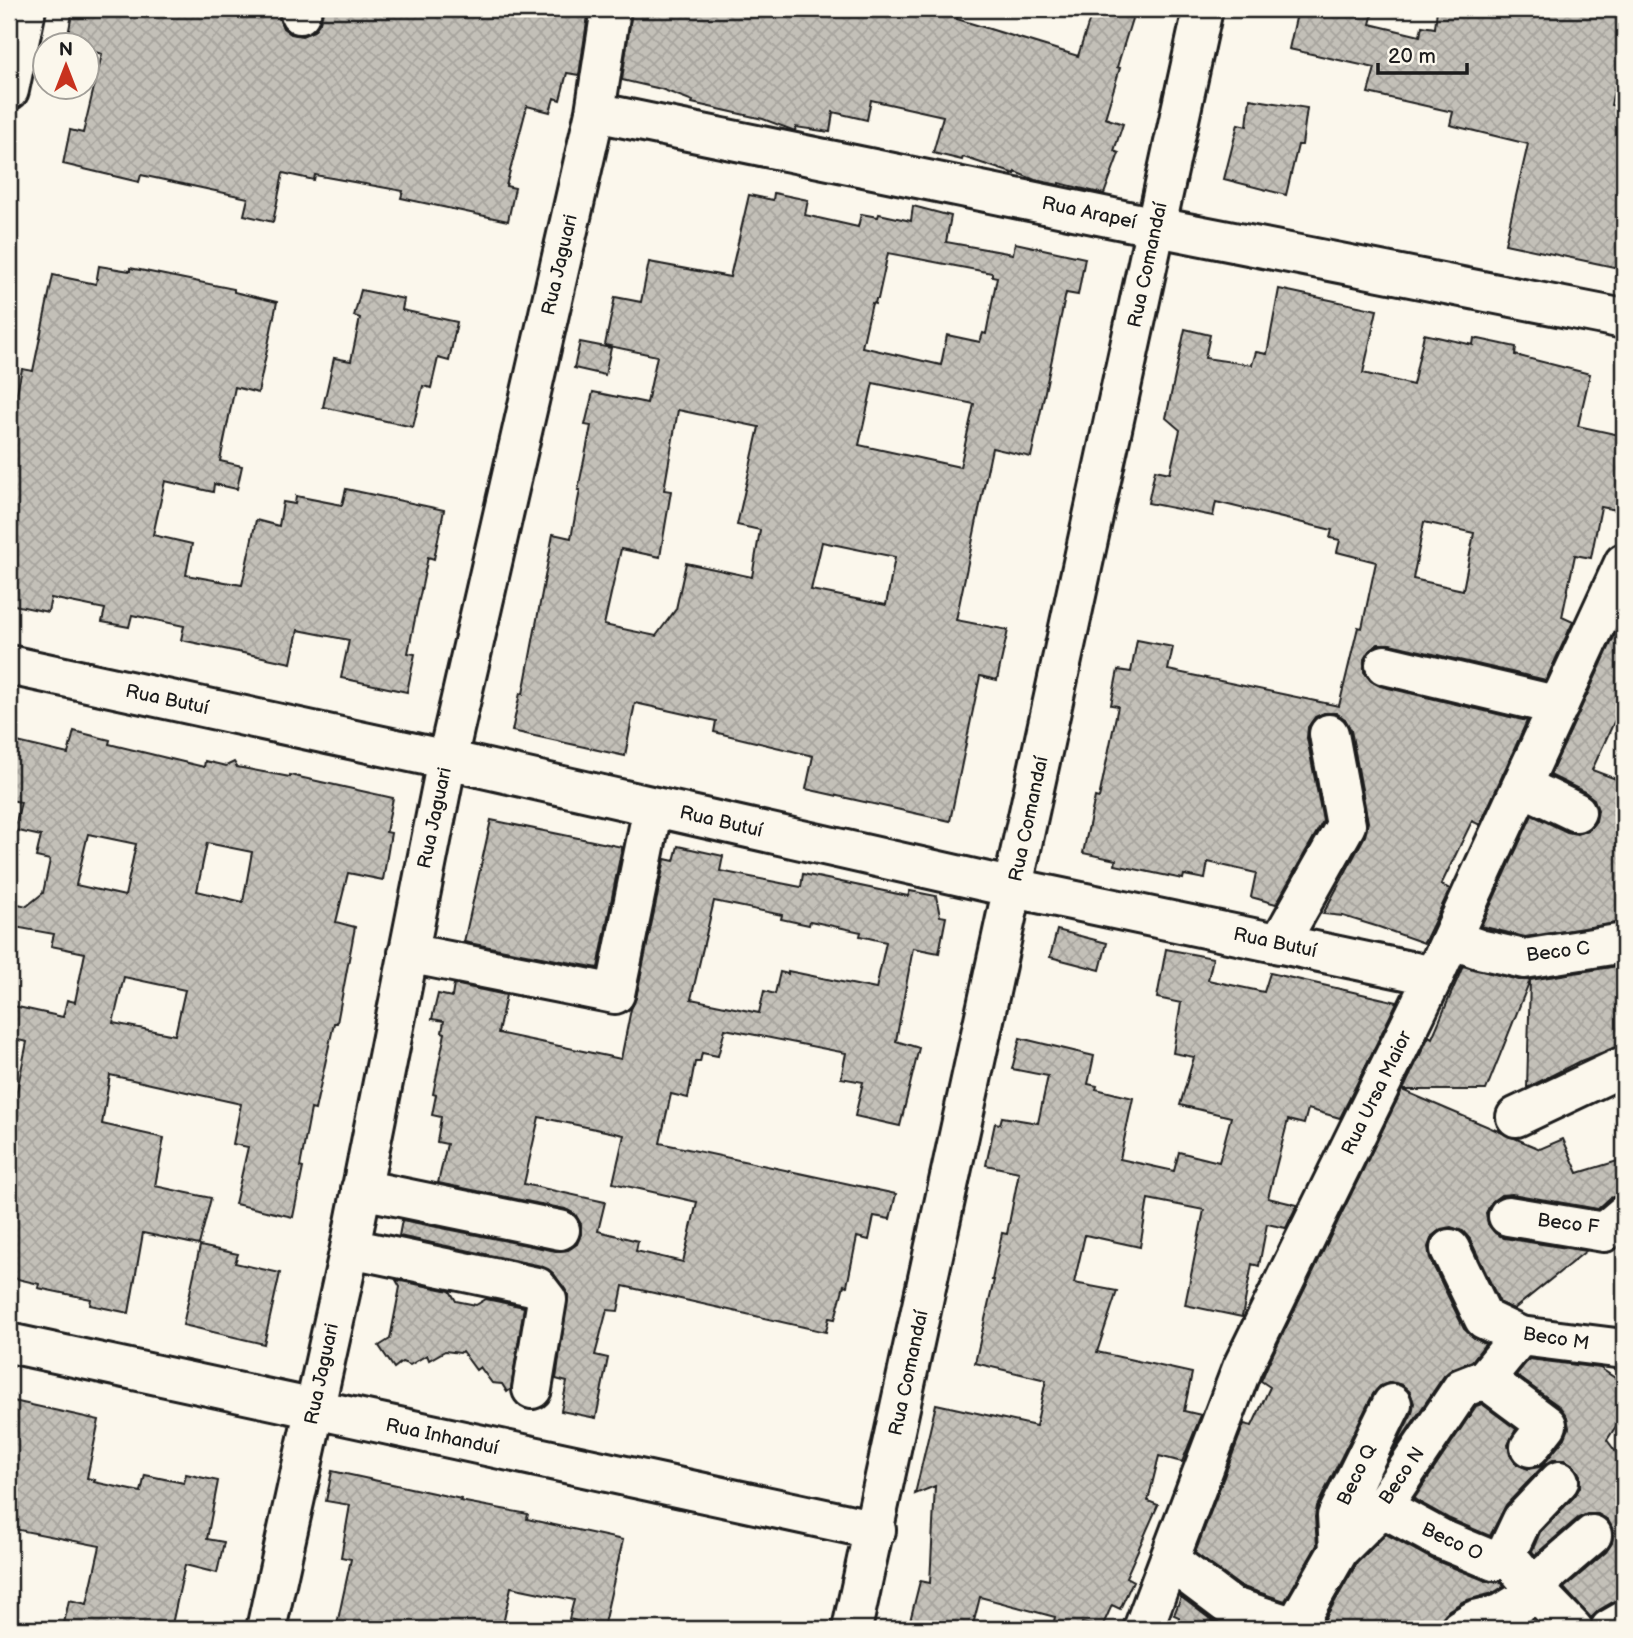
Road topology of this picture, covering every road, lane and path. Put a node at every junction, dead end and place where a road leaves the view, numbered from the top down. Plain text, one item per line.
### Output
1 (26, 9) edge
2 (611, 9) edge
3 (1203, 9) edge
4 (9, 90) edge
5 (595, 112) junction
6 (1157, 227) junction
7 (1624, 318) edge
8 (1624, 563) edge
9 (9, 665) edge
10 (1385, 665) dead end
11 (1559, 706) junction
12 (1329, 734) dead end
13 (447, 760) junction
14 (1522, 786) junction
15 (653, 807) junction
16 (1576, 812) dead end
17 (1014, 888) junction
18 (1451, 939) junction
19 (1624, 943) edge
20 (1279, 944) junction
21 (408, 953) junction
22 (1434, 976) junction
23 (1624, 1066) edge
24 (1516, 1117) dead end
25 (361, 1189) junction
26 (1508, 1216) dead end
27 (1624, 1216) edge
28 (561, 1230) dead end
29 (350, 1248) junction
30 (1450, 1249) dead end
31 (1520, 1336) junction
32 (9, 1343) edge
33 (1624, 1349) edge
34 (1485, 1379) junction
35 (532, 1389) dead end
36 (1392, 1404) dead end
37 (314, 1409) junction
38 (1530, 1447) dead end
39 (1559, 1481) dead end
40 (1382, 1507) junction
41 (876, 1530) junction
42 (1592, 1535) dead end
43 (1339, 1550) junction
44 (1506, 1554) junction
45 (1170, 1561) junction
46 (1537, 1592) junction
47 (1624, 1621) edge
48 (1298, 1628) edge
49 (266, 1629) edge
50 (852, 1629) edge
51 (1143, 1629) edge
52 (1460, 1629) edge
53 (1573, 1629) edge
54 (1610, 1629) edge

1 - 4 street
2 - 5 street, Rua Jaguari
3 - 6 street, Rua Comandaí
5 - 6 street, Rua Arapeí
5 - 13 street, Rua Jaguari
6 - 7 street, Rua Arapeí
6 - 17 street, Rua Comandaí
8 - 11 street, Rua Ursa Maior
9 - 13 street, Rua Butuí
10 - 11 street
11 - 14 street, Rua Ursa Maior
12 - 20 street
13 - 15 street, Rua Butuí
13 - 21 street, Rua Jaguari
14 - 16 street
14 - 18 street, Rua Ursa Maior
15 - 17 street, Rua Butuí
15 - 21 street
17 - 20 street, Rua Butuí
17 - 41 street, Rua Comandaí
18 - 19 street, Beco C
18 - 22 street, Rua Ursa Maior
20 - 22 street, Rua Butuí
21 - 25 street, Rua Jaguari
22 - 45 street, Rua Ursa Maior
23 - 24 street
25 - 28 street
25 - 29 street, Rua Jaguari
26 - 27 street, Beco F
29 - 35 street
29 - 37 street, Rua Jaguari
30 - 31 street, Beco M
31 - 33 street, Beco M
31 - 34 street, Beco N
32 - 37 street, Rua Inhanduí
34 - 38 street
34 - 40 street, Beco N
36 - 43 street, Beco Q
37 - 41 street, Rua Inhanduí
37 - 49 street, Rua Jaguari
39 - 44 street
40 - 43 street, Beco N
40 - 44 street, Beco O
41 - 50 street, Rua Comandaí
42 - 46 street
43 - 48 street, Beco N
44 - 46 street, Beco O
45 - 48 street
45 - 51 street, Rua Ursa Maior
46 - 52 street
46 - 53 street, Beco O
47 - 54 street

